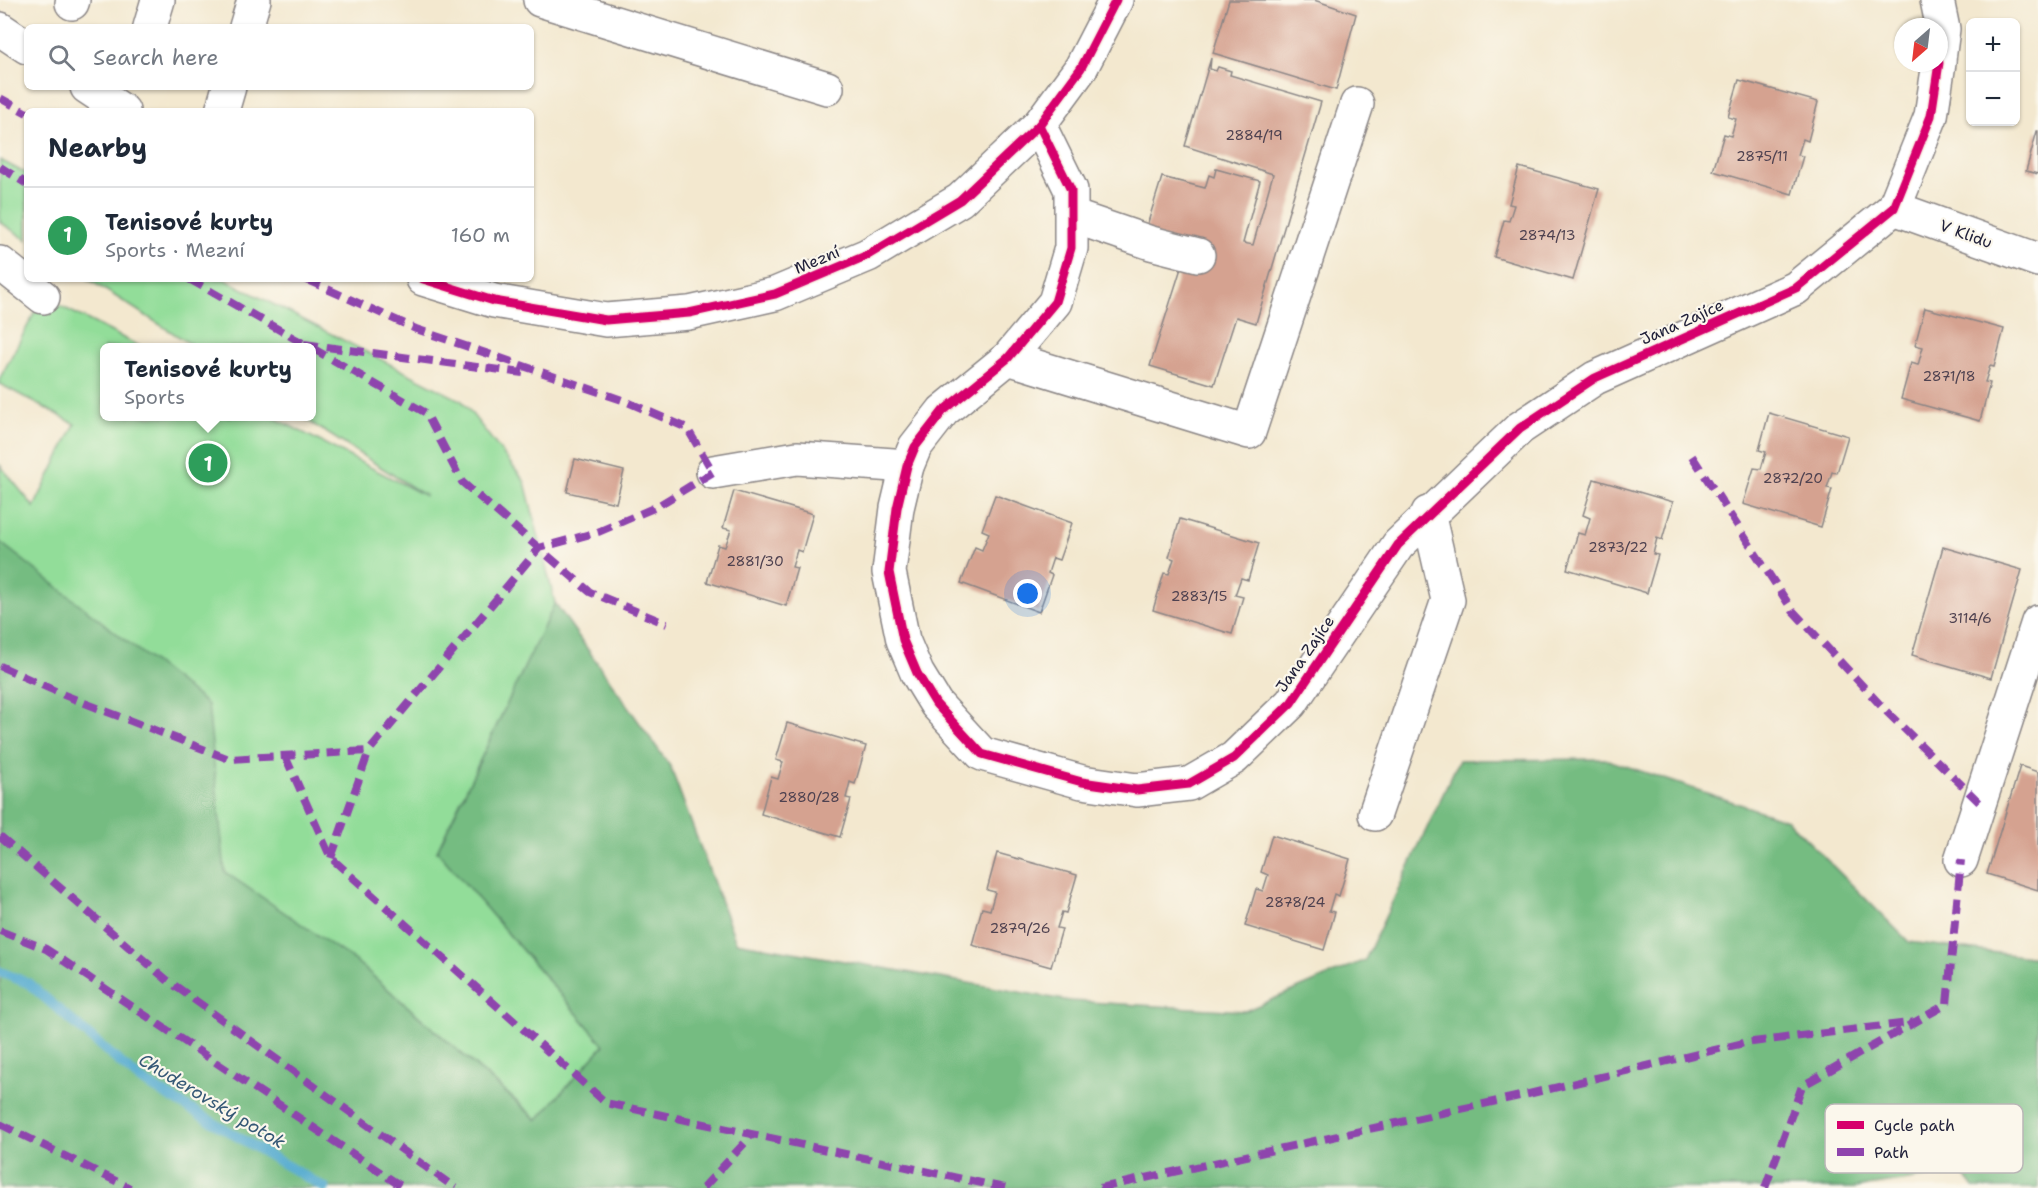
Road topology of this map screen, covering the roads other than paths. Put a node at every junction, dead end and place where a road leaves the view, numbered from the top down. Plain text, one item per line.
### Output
1 (158, 0) edge
2 (254, 0) edge
3 (540, 0) edge
4 (1116, 0) edge
5 (1937, 0) edge
6 (1941, 18) edge
7 (151, 24) edge
8 (247, 24) edge
9 (0, 29) edge
10 (24, 45) edge
11 (1937, 72) edge
12 (827, 88) dead end
13 (92, 90) edge
14 (228, 90) edge
15 (1357, 104) dead end
16 (118, 108) edge
17 (223, 108) edge
18 (1039, 125) junction
19 (1894, 208) junction
20 (1072, 216) junction
21 (1198, 255) dead end
22 (2038, 260) edge
23 (0, 263) edge
24 (24, 282) edge
25 (24, 282) edge
26 (433, 282) edge
27 (43, 297) dead end
28 (1008, 358) junction
29 (906, 466) junction
30 (713, 472) dead end
31 (1428, 513) junction
32 (2038, 622) edge
33 (1376, 814) dead end
34 (1961, 860) dead end

1 - 7 street
2 - 8 street
3 - 12 street
4 - 18 street, Mezní
5 - 6 street, Jana Zajíce
9 - 10 street
11 - 19 street, Jana Zajíce
13 - 16 street
14 - 17 street
15 - 28 street
18 - 20 street, Jana Zajíce
18 - 26 street, Mezní
19 - 22 street, V Klidu
19 - 31 street, Jana Zajíce
20 - 21 street
20 - 28 street, Jana Zajíce
23 - 25 street
24 - 27 street
28 - 29 street, Jana Zajíce
29 - 30 street
29 - 31 street, Jana Zajíce
31 - 33 street
32 - 34 street

